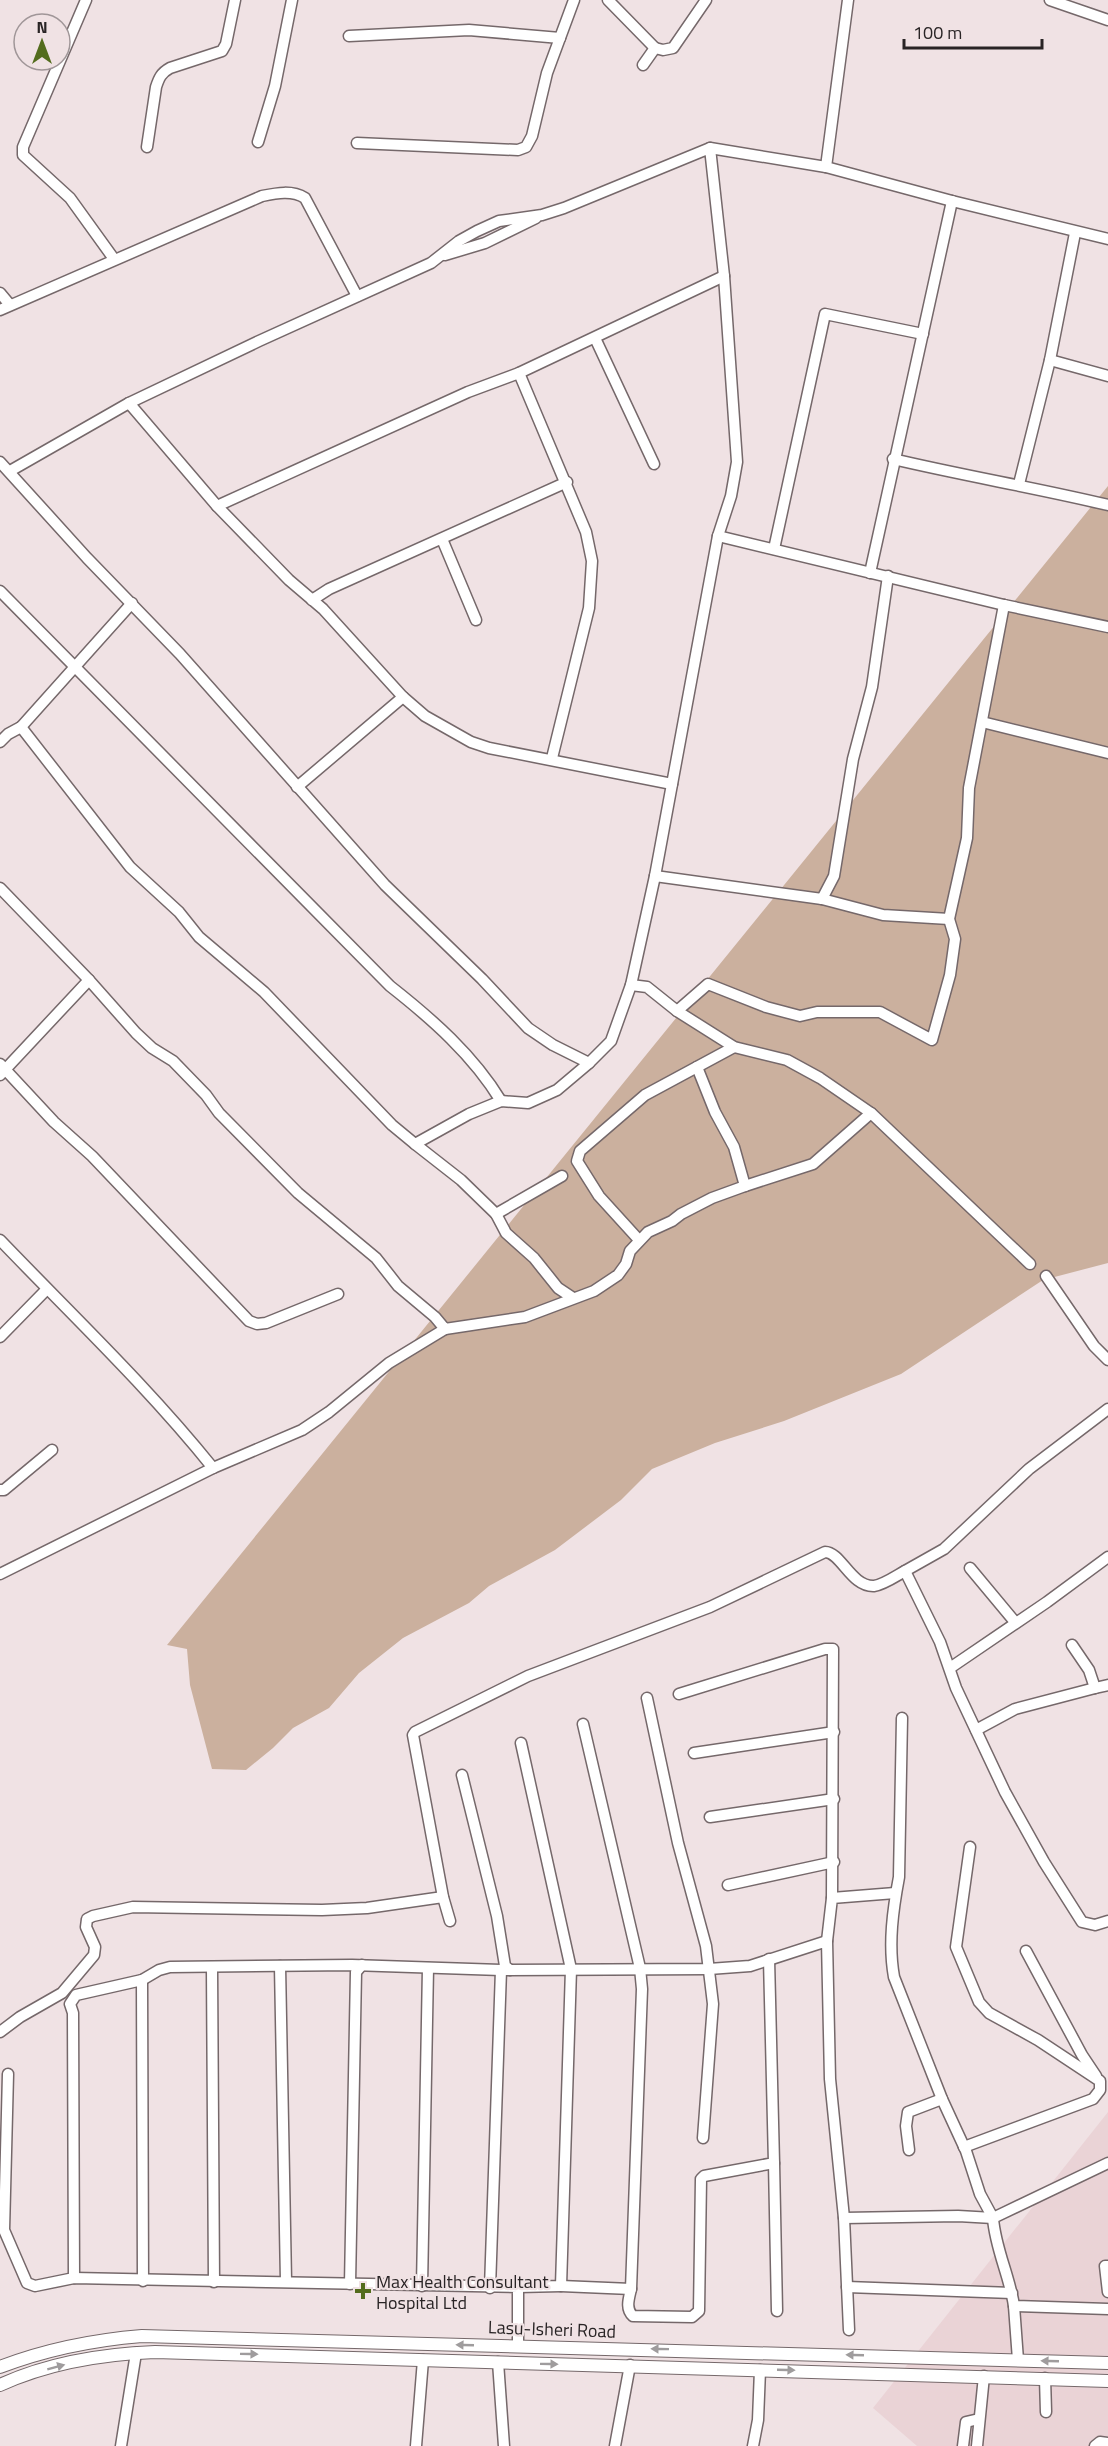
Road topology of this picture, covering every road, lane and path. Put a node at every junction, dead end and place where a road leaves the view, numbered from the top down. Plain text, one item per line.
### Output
1 (86, 0) edge
2 (235, 0) edge
3 (292, 0) edge
4 (574, 0) edge
5 (609, 0) edge
6 (706, 0) edge
7 (848, 0) edge
8 (1050, 0) edge
9 (1108, 20) edge
10 (349, 36) dead end
11 (560, 38) junction
12 (655, 48) junction
13 (643, 65) dead end
14 (258, 142) dead end
15 (357, 143) dead end
16 (147, 147) dead end
17 (710, 148) junction
18 (826, 167) junction
19 (952, 201) junction
20 (1075, 233) junction
21 (1108, 240) edge
22 (114, 259) junction
23 (724, 276) junction
24 (0, 293) edge
25 (357, 296) junction
26 (5, 307) edge
27 (923, 334) junction
28 (595, 338) junction
29 (1050, 360) junction
30 (519, 373) junction
31 (1108, 376) edge
32 (129, 403) junction
33 (893, 459) junction
34 (0, 462) edge
35 (654, 464) dead end
36 (10, 471) junction
37 (567, 482) junction
38 (1019, 484) junction
39 (1108, 505) edge
40 (217, 506) junction
41 (718, 536) junction
42 (442, 539) junction
43 (774, 549) junction
44 (870, 573) junction
45 (888, 576) junction
46 (0, 591) edge
47 (312, 600) junction
48 (132, 603) junction
49 (1004, 605) junction
50 (476, 620) dead end
51 (1108, 627) edge
52 (74, 666) junction
53 (403, 697) junction
54 (982, 722) junction
55 (21, 727) junction
56 (2, 734) edge
57 (1108, 753) edge
58 (552, 758) junction
59 (672, 784) junction
60 (297, 787) junction
61 (655, 876) junction
62 (0, 888) edge
63 (822, 899) junction
64 (949, 919) junction
65 (89, 980) junction
66 (631, 985) junction
67 (677, 1011) junction
68 (734, 1047) junction
69 (590, 1063) junction
70 (697, 1067) junction
71 (2, 1070) edge
72 (501, 1101) junction
73 (871, 1113) junction
74 (415, 1144) junction
75 (562, 1176) dead end
76 (745, 1186) junction
77 (496, 1214) junction
78 (0, 1240) edge
79 (639, 1240) junction
80 (1030, 1264) dead end
81 (1046, 1276) dead end
82 (47, 1289) junction
83 (338, 1294) dead end
84 (573, 1298) junction
85 (444, 1329) junction
86 (0, 1337) edge
87 (1108, 1360) edge
88 (1108, 1409) edge
89 (52, 1450) dead end
90 (213, 1468) junction
91 (0, 1490) edge
92 (1108, 1557) edge
93 (970, 1568) dead end
94 (905, 1571) junction
95 (0, 1574) edge
96 (1016, 1622) junction
97 (1072, 1645) dead end
98 (950, 1668) junction
99 (1108, 1685) edge
100 (1095, 1688) junction
101 (679, 1694) dead end
102 (647, 1698) dead end
103 (902, 1718) dead end
104 (583, 1724) dead end
105 (976, 1730) junction
106 (834, 1732) junction
107 (521, 1743) dead end
108 (694, 1754) dead end
109 (462, 1775) dead end
110 (834, 1799) junction
111 (710, 1817) dead end
112 (970, 1847) dead end
113 (834, 1862) junction
114 (728, 1885) dead end
115 (895, 1893) junction
116 (443, 1897) junction
117 (832, 1898) junction
118 (1108, 1921) edge
119 (450, 1922) dead end
120 (827, 1941) junction
121 (1026, 1951) dead end
122 (769, 1959) junction
123 (362, 1965) junction
124 (280, 1966) junction
125 (212, 1968) junction
126 (428, 1968) junction
127 (640, 1968) junction
128 (571, 1969) junction
129 (709, 1969) junction
130 (506, 1970) junction
131 (142, 1980) junction
132 (0, 2032) edge
133 (8, 2074) dead end
134 (1100, 2081) junction
135 (942, 2099) junction
136 (703, 2138) dead end
137 (964, 2147) junction
138 (909, 2150) dead end
139 (774, 2163) junction
140 (1108, 2163) edge
141 (844, 2218) junction
142 (993, 2218) junction
143 (1108, 2266) edge
144 (74, 2278) junction
145 (143, 2281) junction
146 (286, 2281) junction
147 (214, 2282) junction
148 (350, 2284) junction
149 (422, 2286) junction
150 (561, 2286) junction
151 (518, 2287) junction
152 (847, 2287) junction
153 (490, 2288) junction
154 (631, 2289) junction
155 (1108, 2292) edge
156 (1012, 2293) junction
157 (1014, 2306) junction
158 (1108, 2309) edge
159 (777, 2311) dead end
160 (849, 2330) dead end
161 (294, 2340) junction
162 (518, 2346) junction
163 (687, 2350) junction
164 (136, 2353) junction
165 (294, 2355) junction
166 (423, 2360) junction
167 (1018, 2360) junction
168 (498, 2362) junction
169 (1108, 2363) edge
170 (630, 2366) junction
171 (0, 2367) edge
172 (686, 2367) junction
173 (760, 2370) junction
174 (984, 2376) junction
175 (1045, 2378) junction
176 (1108, 2380) edge
177 (0, 2385) edge
178 (1046, 2412) dead end
179 (979, 2419) junction
180 (1108, 2443) edge
181 (121, 2446) edge
182 (416, 2446) edge
183 (504, 2446) edge
184 (615, 2446) edge
185 (753, 2446) edge
186 (963, 2446) edge
187 (976, 2446) edge
188 (1095, 2446) edge

1 - 22 street
2 - 16 street
3 - 14 street
4 - 11 street
5 - 12 street
6 - 12 street
7 - 18 street
8 - 9 street
10 - 11 street
11 - 15 street
12 - 13 street
17 - 18 street
17 - 23 street
17 - 25 street
18 - 19 street
19 - 20 street
19 - 27 street
20 - 21 street
20 - 29 street
22 - 25 street
22 - 26 street
23 - 28 street
23 - 41 street
24 - 26 street
25 - 32 street
27 - 33 street
27 - 43 street
28 - 30 street
28 - 35 street
29 - 31 street
29 - 38 street
30 - 37 street
30 - 40 street
32 - 36 street
32 - 40 street
33 - 38 street
33 - 44 street
34 - 36 street
36 - 48 street
37 - 42 street
37 - 58 street
38 - 39 street
40 - 47 street
41 - 43 street
41 - 59 street
42 - 47 street
42 - 50 street
43 - 44 street
44 - 45 street
45 - 49 street
45 - 63 street
46 - 52 street
47 - 53 street
48 - 52 street
48 - 60 street
49 - 51 street
49 - 54 street
52 - 55 street
52 - 72 street
53 - 58 street
53 - 60 street
54 - 57 street
54 - 64 street
55 - 56 street
55 - 74 street
58 - 59 street
59 - 61 street
60 - 69 street
61 - 63 street
61 - 66 street
62 - 65 street
63 - 64 street
64 - 67 street
65 - 71 street
65 - 85 street
66 - 67 street
66 - 69 street
67 - 68 street
68 - 70 street
68 - 73 street
69 - 72 street
70 - 76 street
70 - 79 street
71 - 83 street
72 - 74 street
73 - 76 street
73 - 80 street
74 - 77 street
75 - 77 street
76 - 79 street
77 - 84 street
78 - 82 street
79 - 84 street
81 - 87 street
82 - 86 street
82 - 90 street
84 - 85 street
85 - 90 street
88 - 94 street
89 - 91 street
90 - 95 street
92 - 96 street
93 - 96 street
94 - 98 street
94 - 116 street
96 - 98 street
97 - 100 street
98 - 105 street
99 - 100 street
100 - 105 street
101 - 106 street
102 - 129 street
103 - 115 street
104 - 127 street
105 - 118 street
106 - 108 street
106 - 110 street
107 - 128 street
109 - 130 street
110 - 111 street
110 - 113 street
112 - 134 street
113 - 114 street
113 - 117 street
115 - 117 street
115 - 135 street
116 - 119 street
116 - 132 street
117 - 120 street
120 - 122 street
120 - 141 street
121 - 134 street
122 - 129 street
122 - 139 street
123 - 124 street
123 - 126 street
123 - 148 street
124 - 125 street
124 - 146 street
125 - 131 street
125 - 147 street
126 - 130 street
126 - 149 street
127 - 128 street
127 - 129 street
127 - 154 street
128 - 130 street
128 - 150 street
129 - 136 street
130 - 153 street
131 - 144 street
131 - 145 street
133 - 144 street
134 - 137 street
135 - 137 street
135 - 138 street
137 - 142 street
139 - 154 street
139 - 159 street
140 - 142 street
141 - 142 street
141 - 152 street
142 - 156 street
143 - 155 street
144 - 145 street
145 - 147 street
146 - 147 street
146 - 148 street
148 - 149 street
149 - 153 street
150 - 151 street
150 - 154 street
151 - 153 street
151 - 162 street
152 - 156 street
152 - 160 street
156 - 157 street
157 - 158 street
157 - 167 street
162 -> 161 main road, Lasu-Isheri Road
161 - 165 main road
161 - 171 main road, Lasu-Isheri Road
163 -> 162 main road, Lasu-Isheri Road
167 -> 163 main road, Lasu-Isheri Road
163 - 172 main road
164 -> 165 main road, Lasu-Isheri Road
177 -> 164 main road, Lasu-Isheri Road
164 - 181 street
165 - 166 main road, Lasu-Isheri Road
166 - 168 main road, Lasu-Isheri Road
166 - 182 street
169 -> 167 main road, Lasu-Isheri Road
168 -> 170 main road, Lasu-Isheri Road
168 - 183 street
170 - 172 main road, Lasu-Isheri Road
170 - 184 street
172 - 173 main road, Lasu-Isheri Road
173 -> 174 main road, Lasu-Isheri Road
173 - 185 street
174 - 175 main road, Lasu-Isheri Road
174 - 179 street
175 - 176 main road, Lasu-Isheri Road
175 - 178 street
179 - 186 street
179 - 187 street
180 - 188 street

